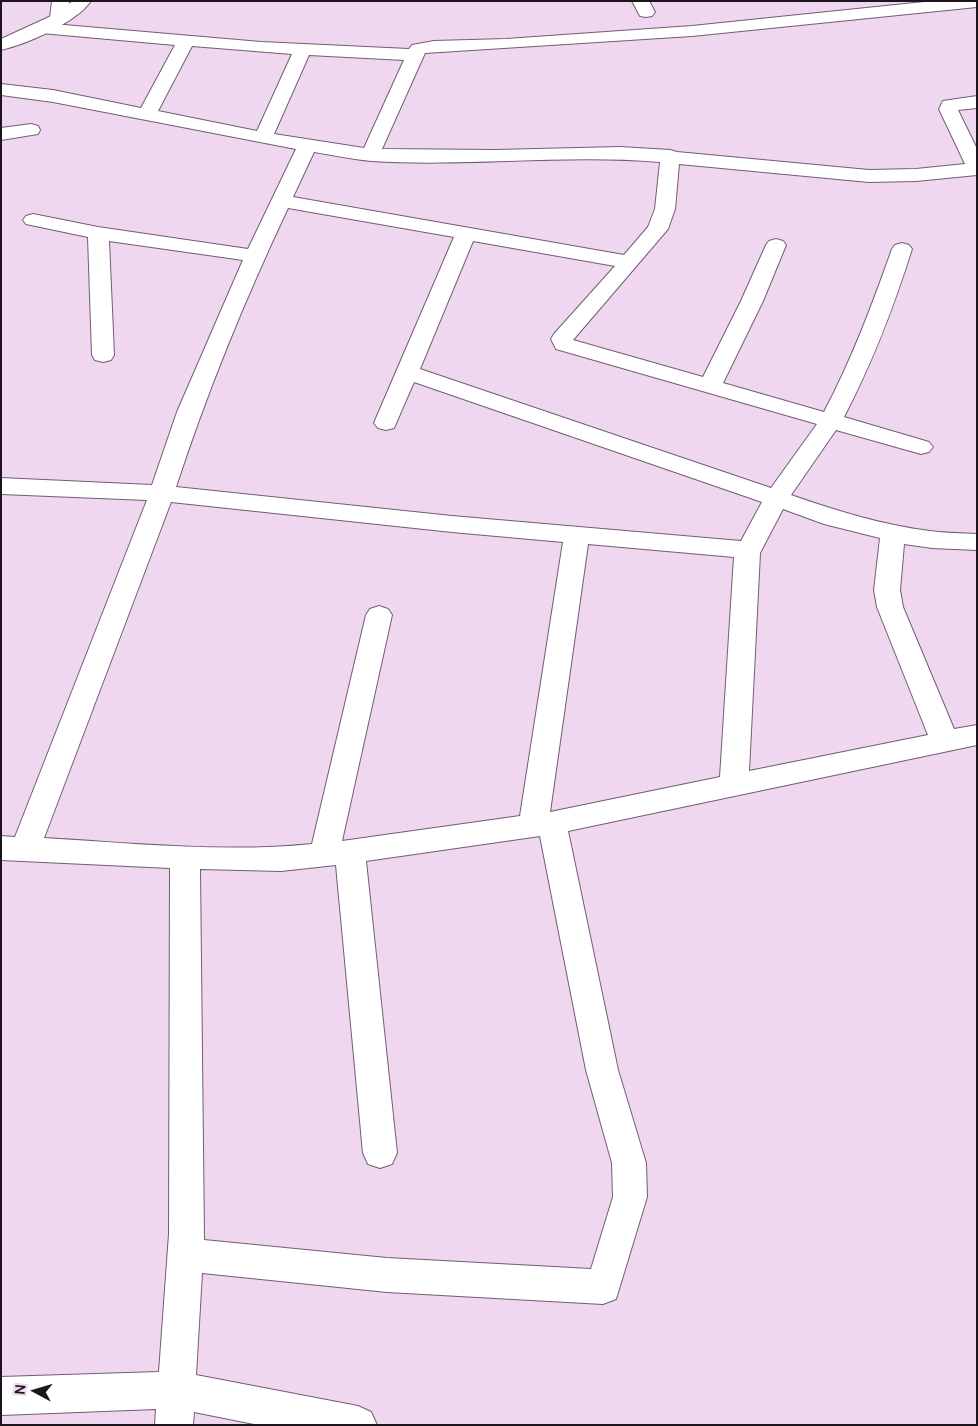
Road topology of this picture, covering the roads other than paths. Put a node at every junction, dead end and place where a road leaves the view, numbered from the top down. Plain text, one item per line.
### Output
1 (83, 1) edge
2 (977, 2) edge
3 (60, 10) edge
4 (41, 28) junction
5 (186, 41) junction
6 (1, 45) edge
7 (303, 49) junction
8 (415, 55) junction
9 (1, 89) edge
10 (977, 102) edge
11 (147, 114) junction
12 (31, 130) dead end
13 (1, 134) edge
14 (263, 138) junction
15 (308, 145) junction
16 (370, 155) junction
17 (670, 156) junction
18 (977, 169) edge
19 (282, 201) junction
20 (33, 220) dead end
21 (98, 233) junction
22 (466, 233) junction
23 (776, 245) dead end
24 (902, 249) dead end
25 (255, 256) junction
26 (628, 262) junction
27 (103, 355) dead end
28 (406, 372) junction
29 (710, 386) junction
30 (831, 421) junction
31 (386, 423) dead end
32 (920, 447) dead end
33 (1, 486) edge
34 (162, 493) junction
35 (776, 500) junction
36 (892, 533) junction
37 (577, 534) junction
38 (977, 542) edge
39 (747, 553) junction
40 (379, 615) dead end
41 (977, 735) edge
42 (945, 741) junction
43 (734, 786) junction
44 (542, 824) junction
45 (13, 848) edge
46 (337, 854) junction
47 (185, 857) junction
48 (380, 1153) dead end
49 (186, 1255) junction
50 (1, 1396) edge
51 (175, 1407) edge
52 (358, 1425) edge

1 - 3 street
2 - 8 street
3 - 4 street
4 - 5 street
4 - 6 street
5 - 7 street
5 - 11 street
7 - 8 street
7 - 14 street
8 - 16 street
9 - 11 street
10 - 18 street
11 - 14 street
12 - 13 street
14 - 15 street
15 - 16 street
15 - 19 street
16 - 17 street
17 - 18 street
17 - 26 street
19 - 22 street
19 - 25 street
20 - 21 street
21 - 25 street
21 - 27 street
22 - 26 street
22 - 28 street
23 - 29 street
24 - 30 street
25 - 34 street
26 - 29 street
28 - 31 street
28 - 35 street
29 - 30 street
30 - 32 street
30 - 35 street
33 - 34 street
34 - 37 street
34 - 45 street
35 - 36 street
35 - 39 street
36 - 38 street
36 - 42 street
37 - 39 street
37 - 44 street
39 - 43 street
40 - 46 street
41 - 42 street
42 - 43 street
43 - 44 street
44 - 46 street
44 - 49 street
45 - 47 street
46 - 47 street
46 - 48 street
47 - 49 street
49 - 51 street
50 - 51 street
51 - 52 street

